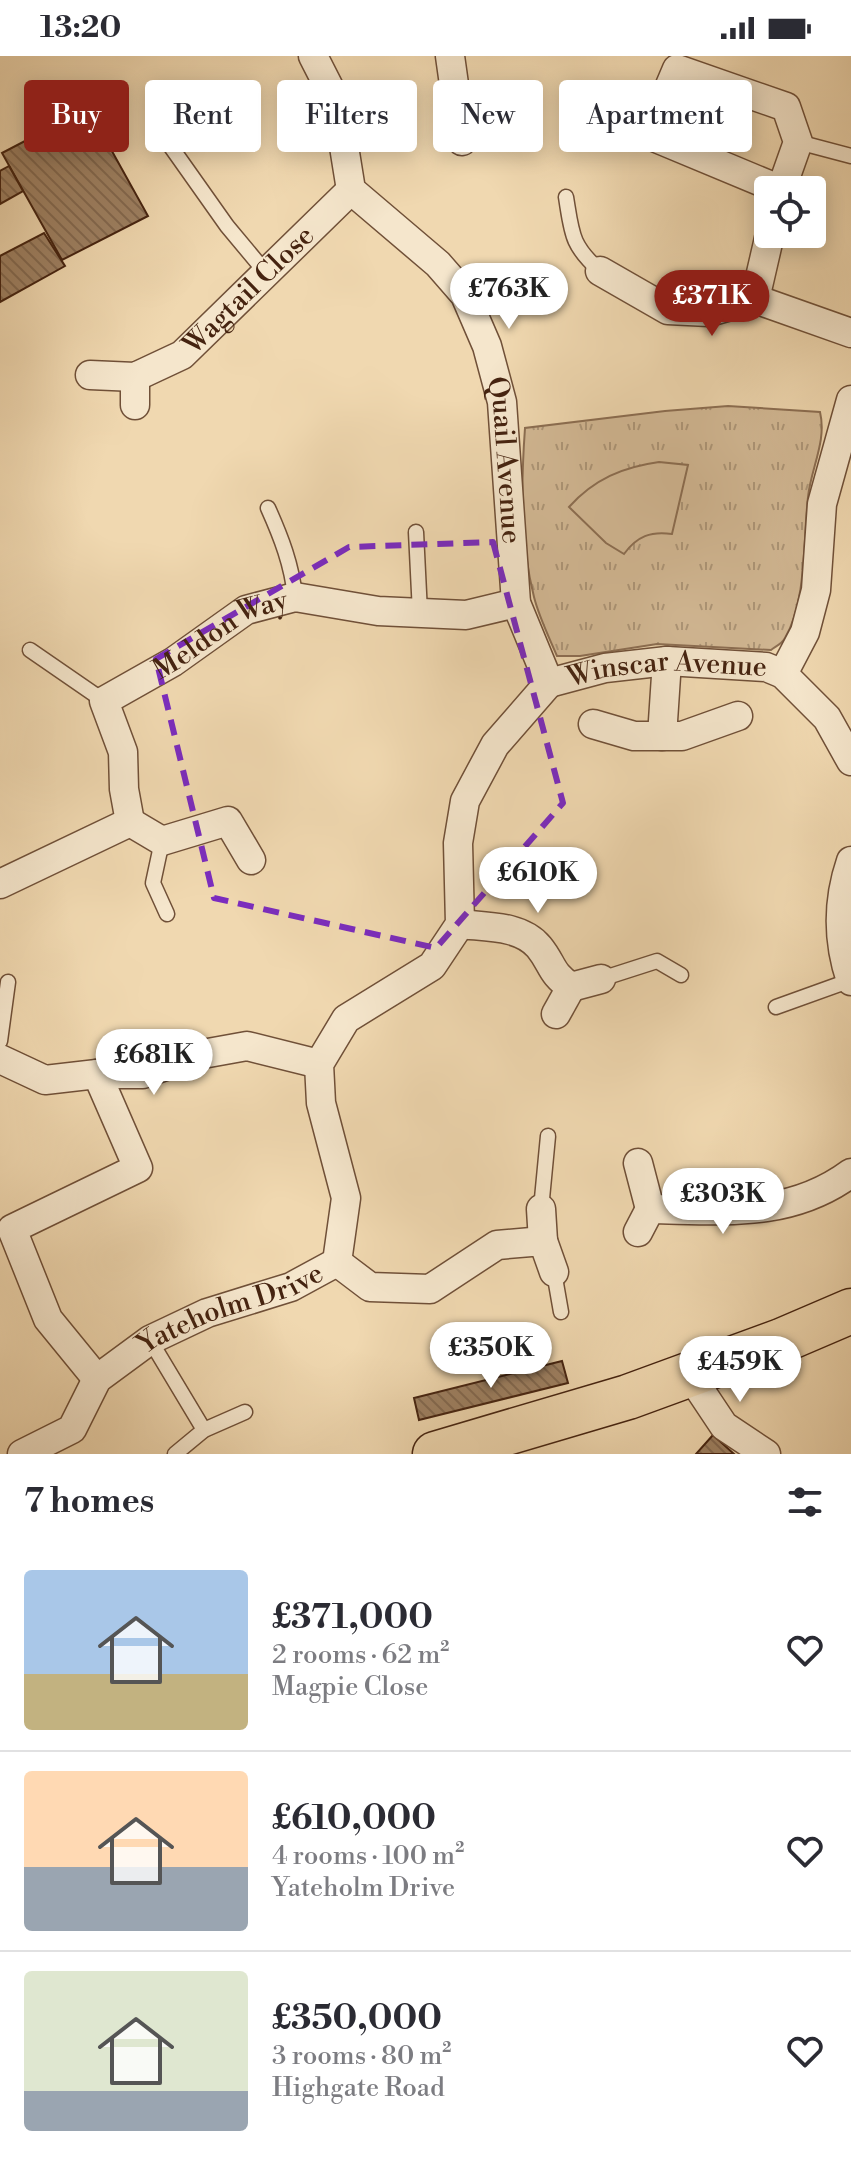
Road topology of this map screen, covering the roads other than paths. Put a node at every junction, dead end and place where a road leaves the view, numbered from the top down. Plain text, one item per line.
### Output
1 (313, 56) edge
2 (450, 56) edge
3 (453, 80) edge
4 (798, 142) junction
5 (175, 152) edge
6 (851, 156) edge
7 (786, 176) edge
8 (754, 179) edge
9 (351, 190) junction
10 (566, 197) dead end
11 (767, 248) edge
12 (600, 271) joint
13 (267, 274) junction
14 (755, 299) junction
15 (851, 333) edge
16 (90, 375) dead end
17 (135, 377) junction
18 (851, 400) edge
19 (135, 405) dead end
20 (268, 508) dead end
21 (416, 532) dead end
22 (295, 597) junction
23 (516, 603) junction
24 (420, 613) junction
25 (30, 650) dead end
26 (667, 661) junction
27 (783, 674) junction
28 (549, 683) junction
29 (104, 701) junction
30 (738, 716) dead end
31 (593, 724) dead end
32 (662, 736) junction
33 (851, 761) edge
34 (130, 822) junction
35 (162, 841) junction
36 (251, 860) dead end
37 (851, 861) edge
38 (0, 884) edge
39 (167, 914) dead end
40 (460, 924) junction
41 (681, 975) dead end
42 (601, 979) joint
43 (851, 980) edge
44 (8, 982) dead end
45 (571, 987) junction
46 (776, 1007) dead end
47 (556, 1014) dead end
48 (0, 1041) edge
49 (0, 1059) edge
50 (319, 1064) junction
51 (97, 1074) junction
52 (548, 1136) dead end
53 (638, 1163) dead end
54 (851, 1173) edge
55 (541, 1209) joint
56 (543, 1241) junction
57 (337, 1262) junction
58 (554, 1272) joint
59 (851, 1311) edge
60 (561, 1312) dead end
61 (150, 1340) junction
62 (690, 1375) junction
63 (97, 1379) junction
64 (245, 1412) dead end
65 (204, 1430) junction
66 (498, 1445) edge
67 (22, 1454) edge
68 (175, 1454) edge
69 (435, 1454) edge
70 (766, 1454) edge

1 - 9 street
2 - 3 street
4 - 6 lane
4 - 7 street
4 - 8 street
5 - 13 lane
9 - 13 street, Wagtail Close
9 - 23 street, Quail Avenue
10 - 12 lane
11 - 14 street
12 - 14 street
13 - 17 street, Wagtail Close
14 - 15 street
16 - 17 street, Wagtail Close
17 - 19 street
18 - 27 street, Winscar Avenue
20 - 22 lane
21 - 24 lane
22 - 24 street, Meldon Way
22 - 29 street, Meldon Way
23 - 24 street, Meldon Way
23 - 28 street, Quail Avenue
25 - 29 lane
26 - 27 street, Winscar Avenue
26 - 28 street, Winscar Avenue
26 - 32 street
27 - 33 street, Winscar Avenue
28 - 40 street
29 - 34 street
30 - 32 street
31 - 32 street
34 - 35 street
34 - 38 street
35 - 36 street
35 - 39 lane
37 - 43 street
40 - 45 street
40 - 50 street
41 - 42 lane
42 - 45 street
43 - 46 lane
44 - 48 lane
45 - 47 street
49 - 51 street
50 - 51 street
50 - 57 street, Yateholm Drive
51 - 63 street
52 - 55 lane
53 - 54 street
55 - 56 street
56 - 57 street
56 - 58 street
57 - 61 street, Yateholm Drive
58 - 60 lane
59 - 62 main road
61 - 63 street, Yateholm Drive
61 - 65 lane
62 - 66 main road
62 - 70 street
63 - 67 street, Yateholm Drive
64 - 65 lane
65 - 68 lane
66 - 69 main road

